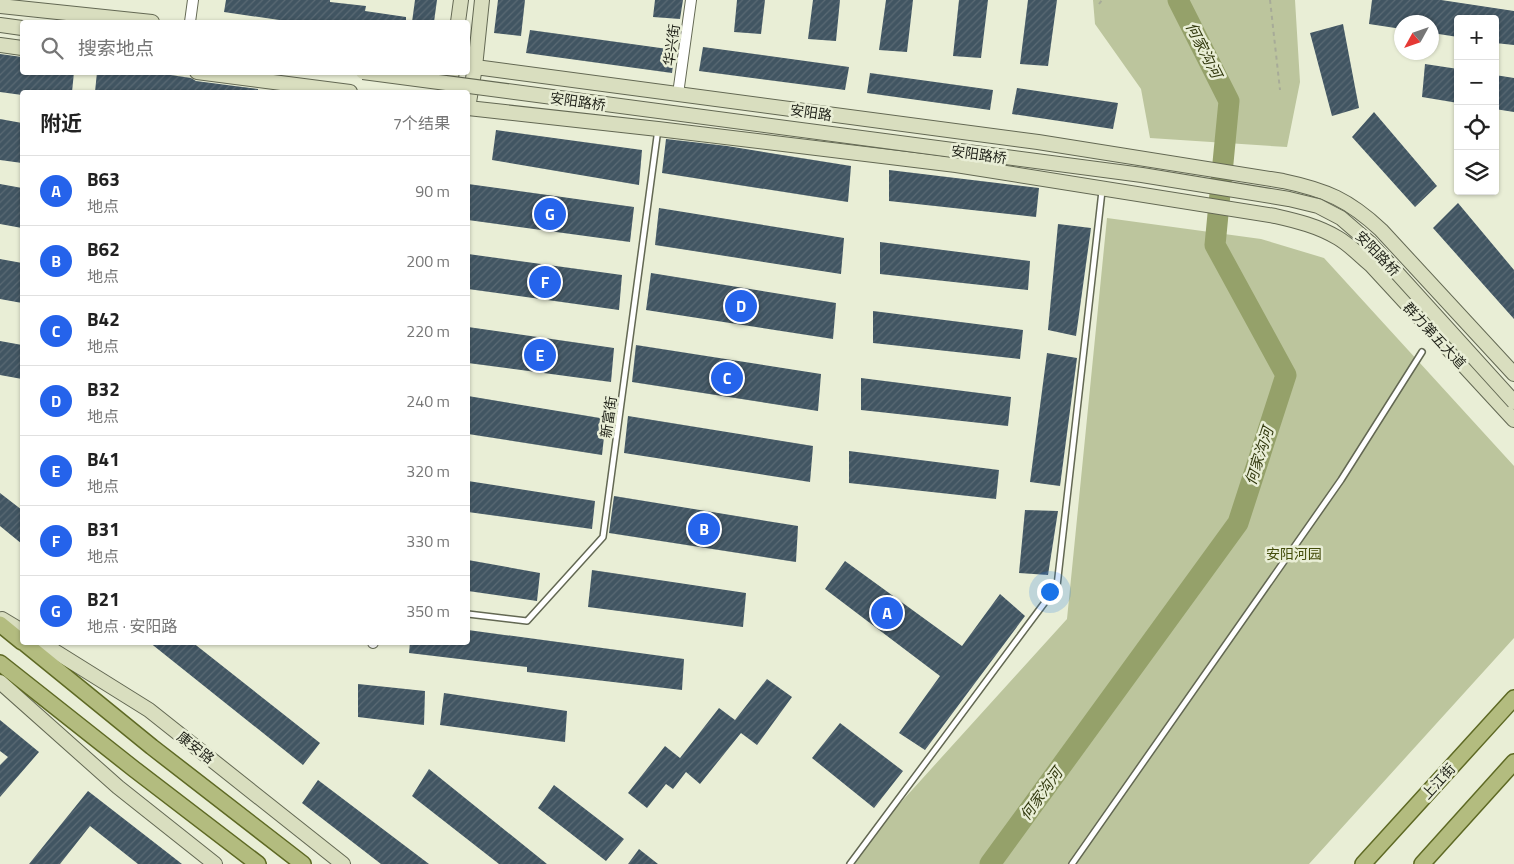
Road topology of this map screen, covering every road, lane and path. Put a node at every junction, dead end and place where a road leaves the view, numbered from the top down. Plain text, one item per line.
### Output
1 (193, 0) edge
2 (461, 0) edge
3 (482, 0) edge
4 (691, 0) edge
5 (1102, 0) edge
6 (1270, 0) edge
7 (1099, 4) dead end
8 (0, 6) edge
9 (133, 20) edge
10 (190, 20) edge
11 (458, 20) edge
12 (0, 25) edge
13 (20, 28) edge
14 (0, 45) edge
15 (20, 48) edge
16 (471, 66) edge
17 (221, 75) edge
18 (386, 75) edge
19 (451, 75) edge
20 (335, 90) edge
21 (448, 90) edge
22 (469, 90) edge
23 (1280, 90) dead end
24 (678, 94) junction
25 (470, 108) edge
26 (658, 129) junction
27 (1102, 189) junction
28 (1422, 352) dead end
29 (1514, 374) edge
30 (1514, 402) edge
31 (1514, 420) edge
32 (470, 614) edge
33 (0, 618) edge
34 (0, 624) edge
35 (20, 631) edge
36 (20, 640) edge
37 (27, 645) edge
38 (45, 645) edge
39 (0, 663) edge
40 (0, 682) edge
41 (1514, 698) edge
42 (1514, 762) edge
43 (215, 864) edge
44 (258, 864) edge
45 (302, 864) edge
46 (343, 864) edge
47 (850, 864) edge
48 (1072, 864) edge
49 (1363, 864) edge
50 (1422, 864) edge

1 - 10 street
2 - 11 main road
3 - 16 main road
4 - 24 street, 华兴街
5 - 7 path
6 - 23 path
8 - 9 main road
12 - 13 main road
14 - 15 main road
16 - 22 main road
16 - 24 main road, 安阳路
17 - 20 main road
18 - 30 main road, 安阳路桥, bridge
19 - 21 main road
24 - 29 main road, 安阳路
25 - 26 main road
26 - 27 main road
26 - 32 lane, 新富街
27 - 31 main road, 群力第五大道
27 - 47 lane
28 - 48 lane
33 - 35 main road
34 - 36 main road, 康安路
37 - 45 main road, 康安路
38 - 46 main road, 康安路
39 - 44 main road
40 - 43 main road
41 - 49 main road, 上江街
42 - 50 main road

